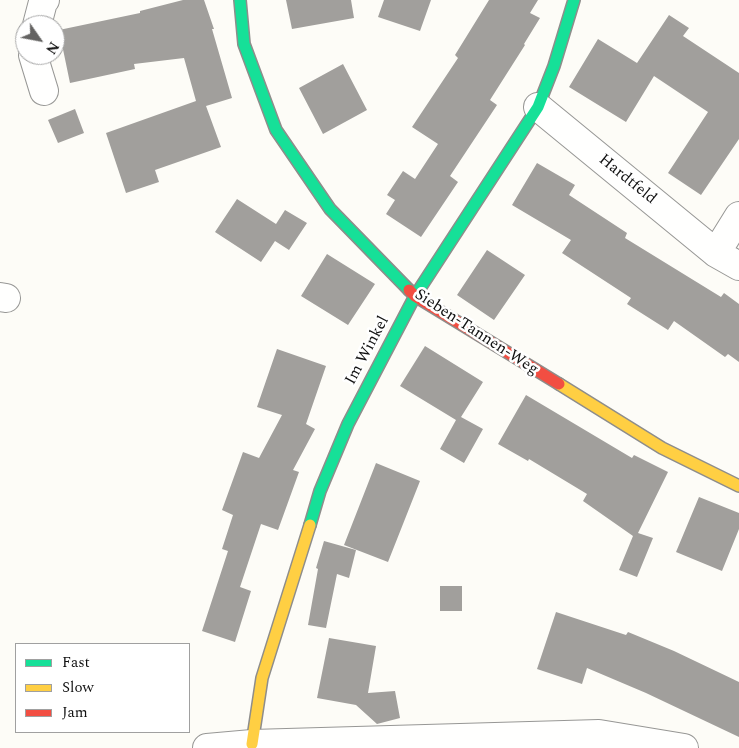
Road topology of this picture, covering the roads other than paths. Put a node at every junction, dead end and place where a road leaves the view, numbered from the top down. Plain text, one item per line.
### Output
1 (45, 0) edge
2 (240, 0) edge
3 (574, 0) edge
4 (40, 15) edge
5 (36, 65) edge
6 (44, 91) dead end
7 (538, 107) junction
8 (739, 216) edge
9 (728, 259) edge
10 (415, 296) junction
11 (739, 486) edge
12 (252, 744) junction
13 (207, 748) edge
14 (684, 748) edge

1 - 4 street
2 - 10 street, Sieben-Tannen-Weg
3 - 7 street, Im Winkel
5 - 6 street
7 - 9 street, Hardtfeld
7 - 10 street, Im Winkel
8 - 9 street, Hardtfeld
10 - 11 street, Sieben-Tannen-Weg
10 - 12 street, Im Winkel
12 - 13 street
12 - 14 street

